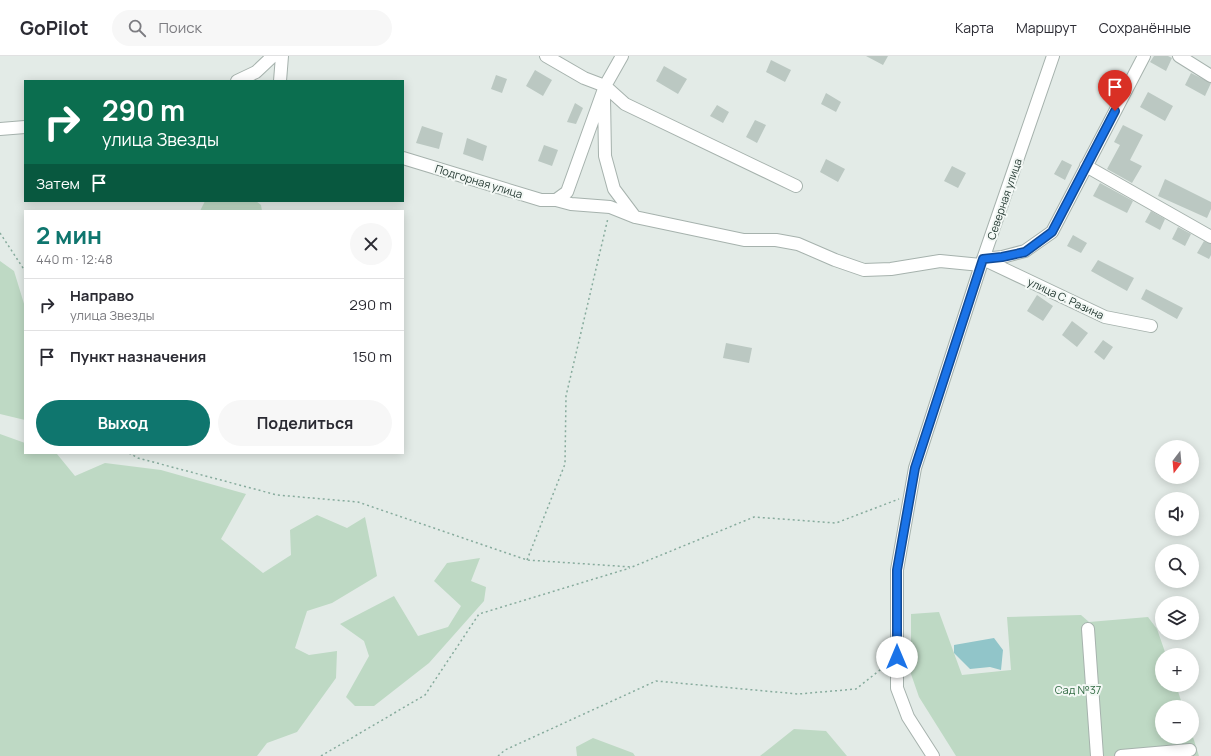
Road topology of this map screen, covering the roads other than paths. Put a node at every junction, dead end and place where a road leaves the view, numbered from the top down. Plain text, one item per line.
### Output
1 (273, 56) edge
2 (282, 56) edge
3 (546, 56) edge
4 (622, 56) edge
5 (1053, 56) edge
6 (1144, 56) edge
7 (1179, 56) edge
8 (1211, 76) edge
9 (238, 80) edge
10 (280, 80) edge
11 (605, 86) junction
12 (24, 127) edge
13 (0, 129) edge
14 (404, 158) edge
15 (1086, 166) junction
16 (796, 186) dead end
17 (614, 189) junction
18 (556, 200) junction
19 (610, 207) junction
20 (635, 217) junction
21 (1211, 237) edge
22 (982, 262) junction
23 (1151, 326) dead end
24 (1088, 629) dead end
25 (1190, 750) dead end
26 (933, 756) edge
27 (1097, 756) edge
28 (1121, 756) edge

1 - 9 street
2 - 10 street
3 - 11 street
4 - 11 street
5 - 22 street, Северная улица
6 - 15 street
7 - 8 street
11 - 16 street
11 - 17 street
11 - 18 street
12 - 13 street
14 - 18 street, Подгорная улица
15 - 21 street
15 - 22 street
17 - 19 street
17 - 20 street
18 - 19 street, Подгорная улица
19 - 20 street, Подгорная улица
20 - 22 street, Подгорная улица
22 - 23 street, улица С. Разина
22 - 26 street, Северная улица
24 - 27 street
25 - 28 street

